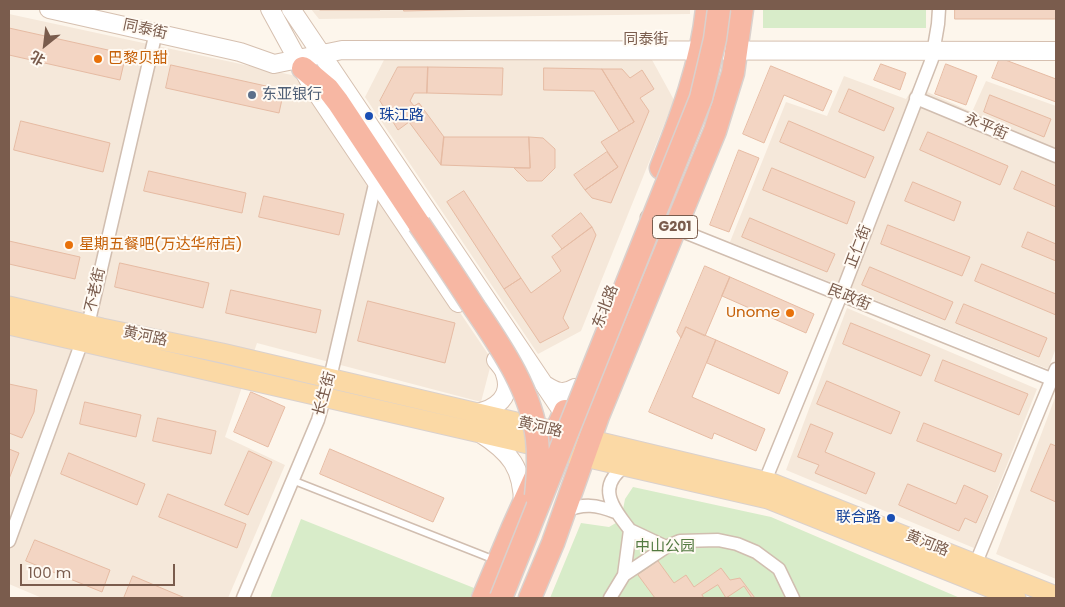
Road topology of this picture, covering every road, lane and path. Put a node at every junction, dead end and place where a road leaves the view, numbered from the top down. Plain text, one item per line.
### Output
1 (50, 9) edge
2 (270, 9) edge
3 (291, 9) edge
4 (707, 9) edge
5 (719, 9) edge
6 (730, 9) edge
7 (742, 9) edge
8 (939, 9) edge
9 (156, 32) junction
10 (1056, 40) edge
11 (702, 45) junction
12 (738, 45) junction
13 (935, 45) junction
14 (318, 49) junction
15 (1056, 51) edge
16 (298, 59) junction
17 (916, 98) junction
18 (1056, 156) edge
19 (376, 180) junction
20 (642, 215) junction
21 (675, 228) junction
22 (841, 294) junction
23 (9, 306) edge
24 (9, 325) edge
25 (85, 334) junction
26 (526, 358) junction
27 (505, 373) junction
28 (1055, 376) edge
29 (330, 378) junction
30 (545, 385) junction
31 (575, 388) junction
32 (325, 397) junction
33 (605, 400) junction
34 (476, 413) junction
35 (556, 431) junction
36 (480, 433) junction
37 (585, 445) junction
38 (626, 466) junction
39 (292, 480) junction
40 (765, 481) junction
41 (523, 506) junction
42 (565, 511) junction
43 (615, 512) junction
44 (630, 530) junction
45 (528, 533) junction
46 (9, 541) edge
47 (666, 547) junction
48 (499, 561) junction
49 (973, 571) junction
50 (624, 575) junction
51 (535, 588) edge
52 (1056, 596) edge
53 (244, 598) edge
54 (483, 598) edge
55 (501, 598) edge
56 (513, 598) edge
57 (610, 598) edge
58 (793, 598) edge
59 (1016, 598) edge

1 - 9 street, 同泰街
2 - 16 street
3 - 14 street
4 - 11 highway, 东北路 / G201
5 - 45 highway, 东北路, bridge
6 - 56 highway, 东北路
7 - 12 highway, G201
8 - 13 street, 正仁街
9 - 16 street, 同泰街
9 - 25 street, 不老街
10 - 13 street, 同泰街
11 - 12 street, 同泰街
11 - 14 street, 同泰街
11 - 20 highway, 东北路 / G201
12 - 13 street, 同泰街
12 - 21 highway, G201
13 - 15 street, 同泰街
13 - 17 street, 正仁街
14 - 16 street, 同泰街
14 - 26 street
16 - 19 street
16 - 45 highway, bridge
17 - 18 street, 永平街
17 - 22 street, 正仁街
19 - 27 street
19 - 29 street, 长生街
20 - 21 street, 民政街
20 - 31 highway, 东北路 / G201
21 - 22 street, 民政街
21 - 33 highway, G201
22 - 28 street, 民政街
22 - 40 street, 正仁街
23 - 25 main road, 黄河路
24 - 25 main road, 黄河路
25 - 29 main road, 黄河路
25 - 32 main road, 黄河路
25 - 46 street, 不老街
26 - 27 street
26 - 30 street
27 - 34 street
28 - 49 street
29 - 32 street, 长生街
29 - 34 main road, 黄河路
30 - 31 street
30 - 35 street
31 - 33 highway
31 - 35 highway, 东北路 / G201
32 - 36 main road, 黄河路
32 - 39 street, 长生街
33 - 37 highway, G201
34 - 35 main road, 黄河路
35 - 36 main road, 黄河路
35 - 37 main road, 黄河路
35 - 41 highway, 东北路 / G201
36 - 41 street
37 - 38 main road, 黄河路
37 - 40 main road, 黄河路
37 - 42 highway, G201
38 - 43 street
38 - 49 main road, 黄河路
39 - 48 lane
39 - 53 street, 长生街
40 - 49 main road, 黄河路
41 - 48 highway, 东北路 / G201
42 - 43 street
42 - 51 highway, G201
43 - 44 street
44 - 47 street
44 - 50 street
45 - 55 highway, 东北路, bridge
47 - 50 street
47 - 58 street
48 - 51 highway
48 - 54 highway, 东北路 / G201
49 - 52 main road, 黄河路
49 - 59 main road, 黄河路
50 - 57 street

